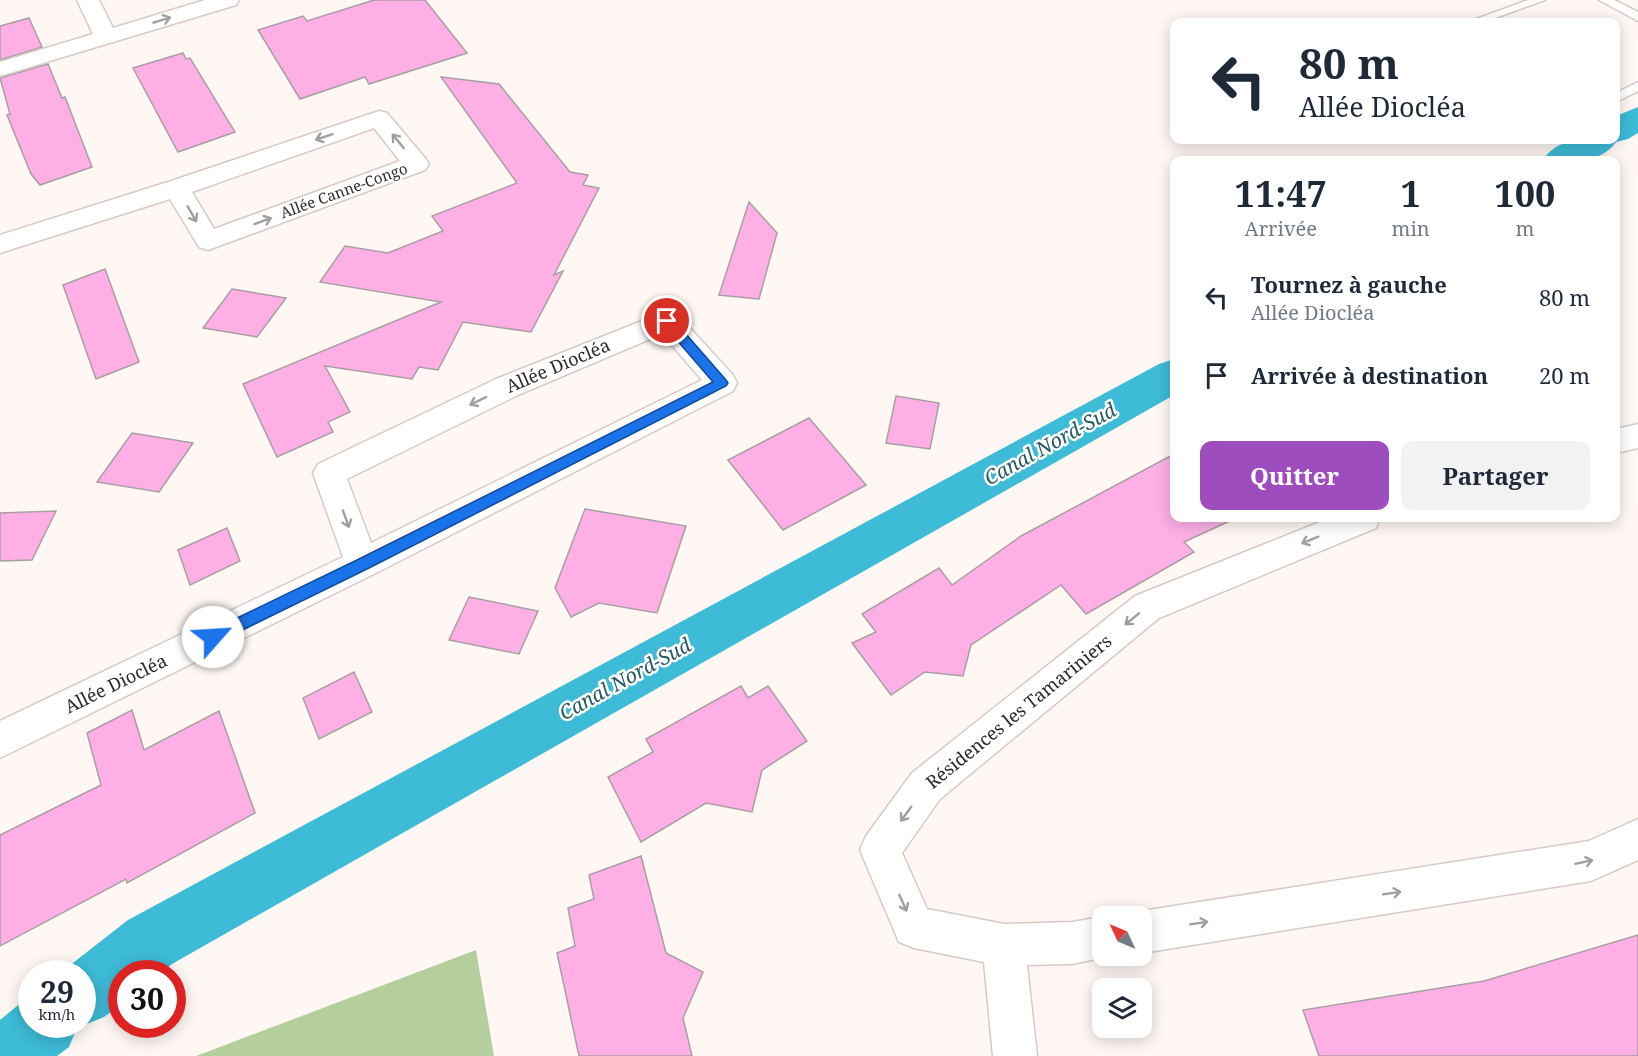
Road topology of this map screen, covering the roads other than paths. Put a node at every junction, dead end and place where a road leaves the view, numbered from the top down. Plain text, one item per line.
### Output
1 (88, 0) edge
2 (228, 0) edge
3 (1539, 0) edge
4 (1605, 0) edge
5 (1638, 17) edge
6 (1486, 18) edge
7 (106, 37) junction
8 (0, 69) edge
9 (1638, 86) edge
10 (1620, 96) edge
11 (177, 188) junction
12 (0, 244) edge
13 (1638, 436) edge
14 (1620, 440) edge
15 (1354, 522) edge
16 (362, 564) junction
17 (0, 740) edge
18 (1638, 839) edge
19 (1152, 930) edge
20 (1092, 940) edge
21 (1004, 945) junction
22 (1015, 1056) edge

1 - 7 street
7 -> 2 street
3 - 6 lane
4 - 5 lane
7 - 8 street
9 - 10 lane
11 -> 11 street, Allée Canne-Congo
11 - 12 street, Allée Canne-Congo
13 - 14 street
15 -> 21 street, Résidences les Tamariniers
16 -> 16 street, Allée Diocléa
16 - 17 street, Allée Diocléa
19 -> 18 street
20 - 21 street, Résidences les Tamariniers
21 - 22 street

